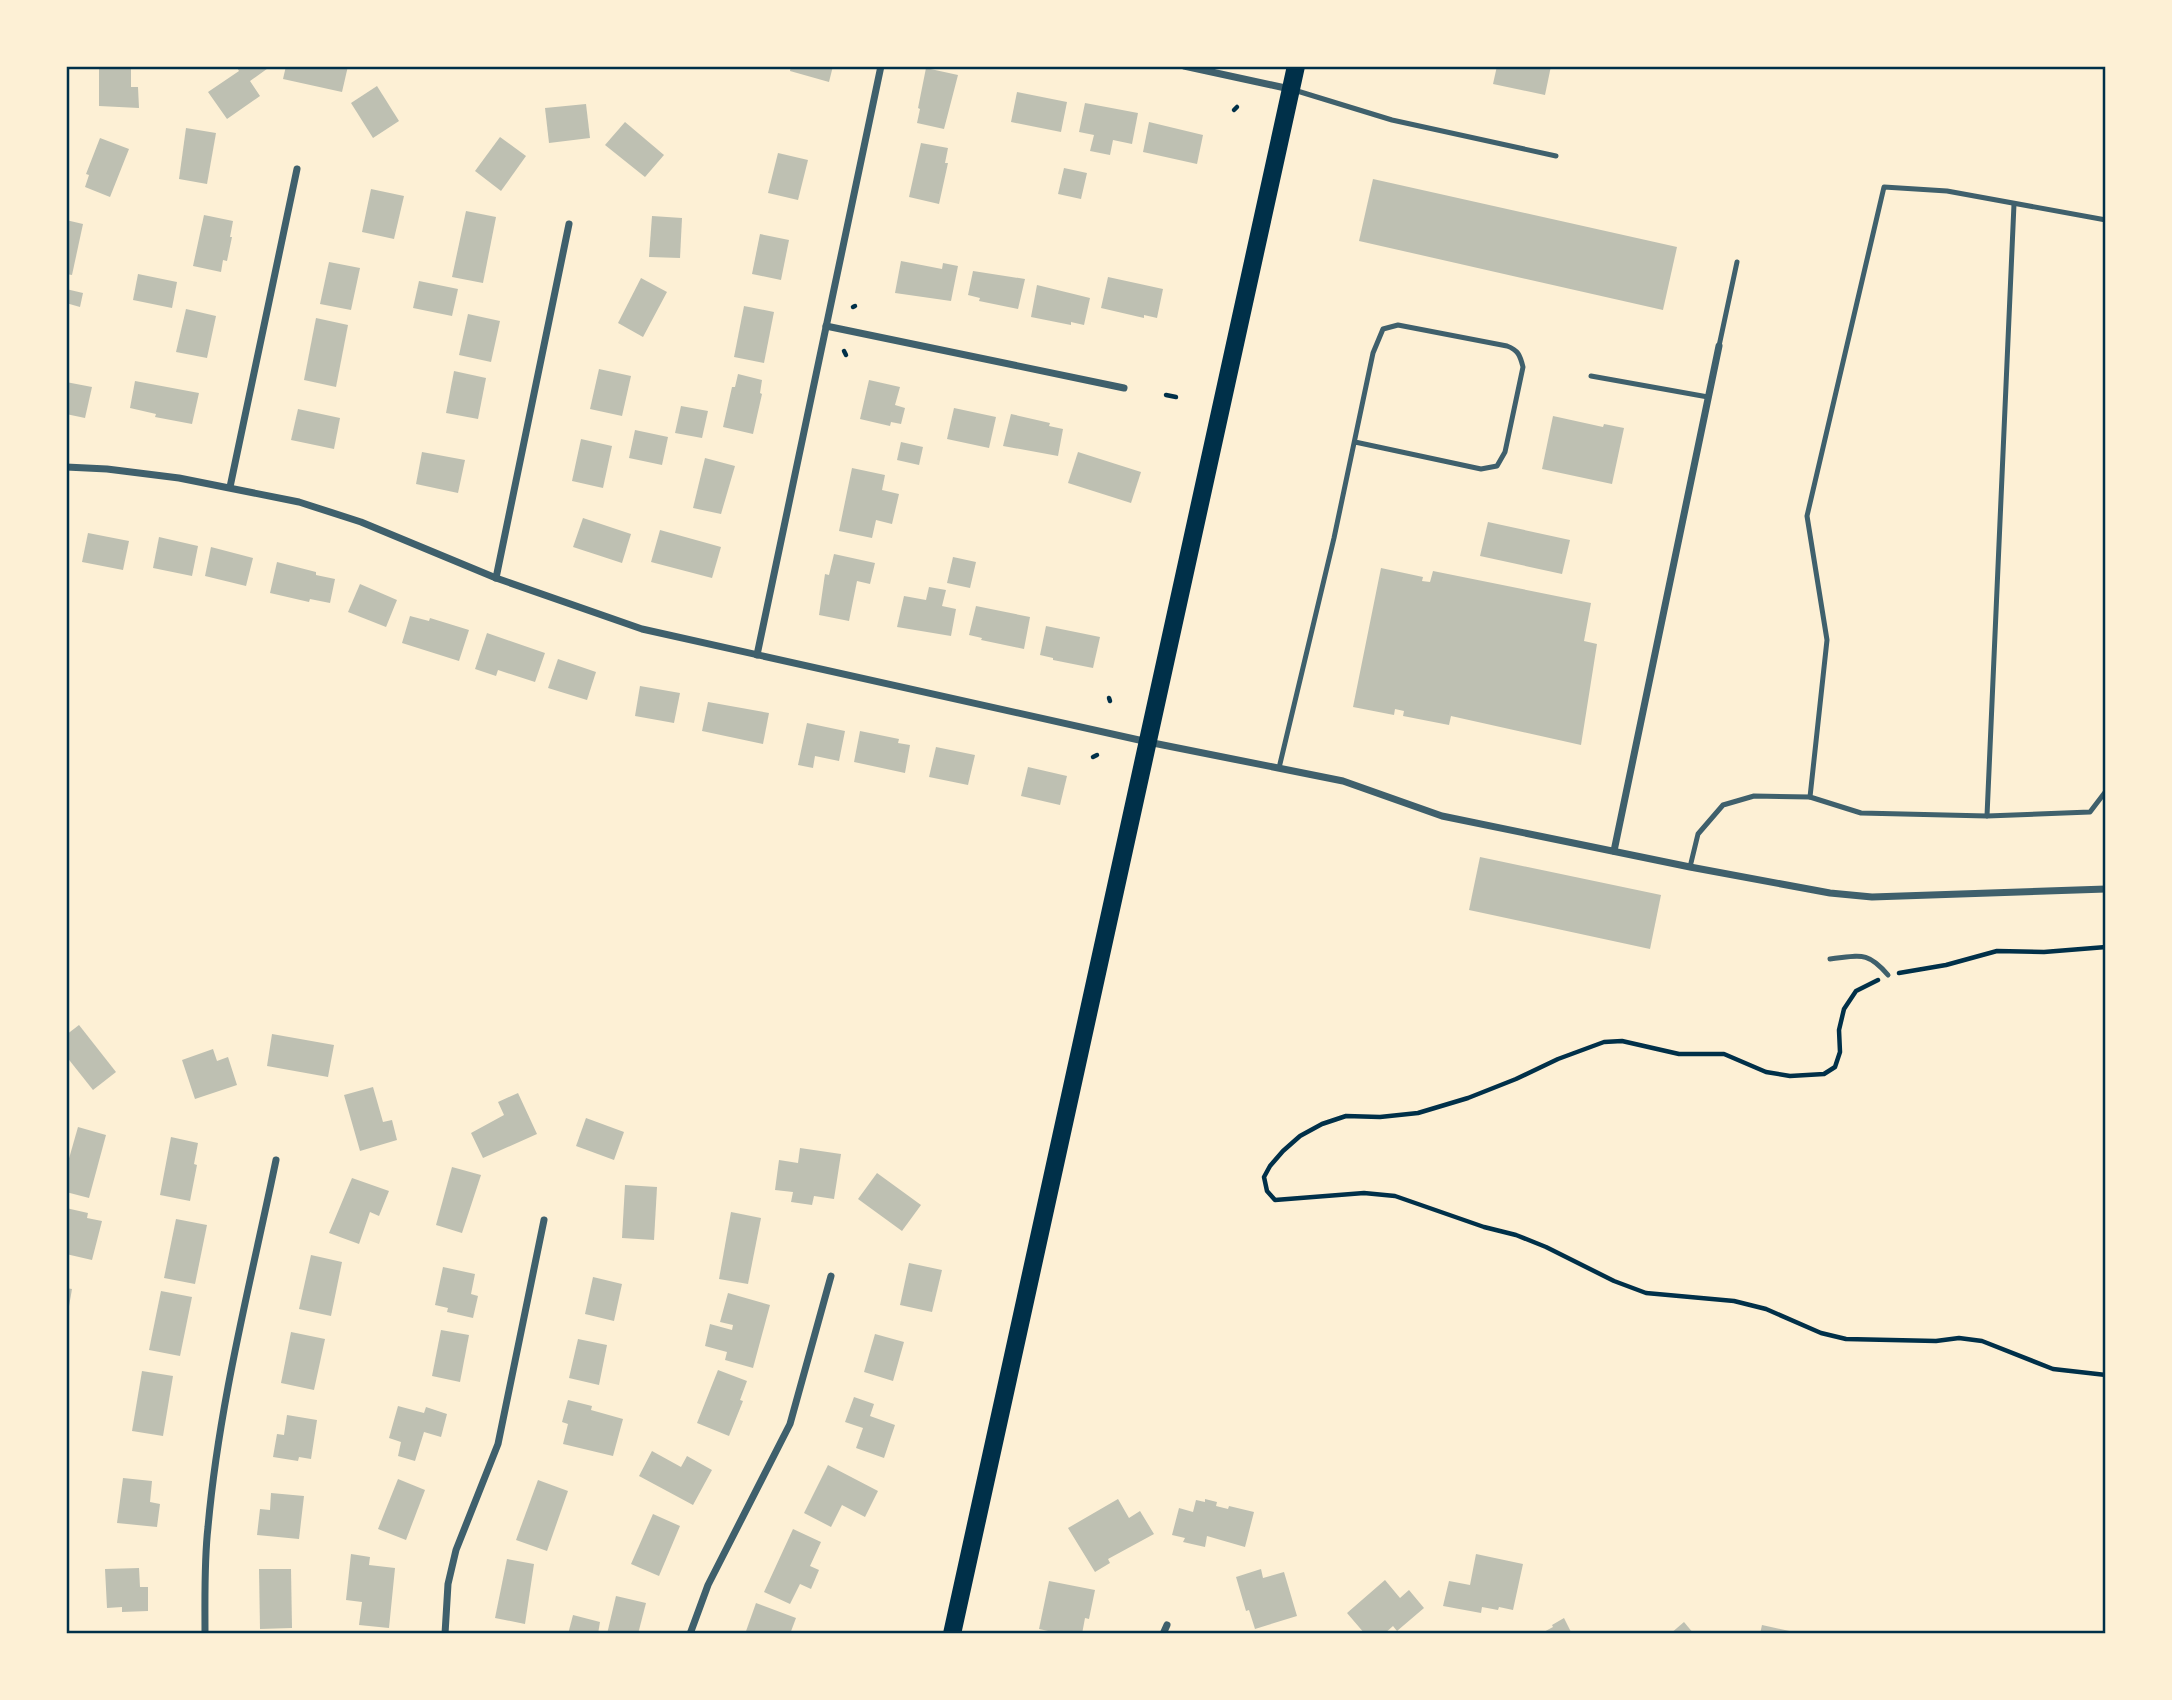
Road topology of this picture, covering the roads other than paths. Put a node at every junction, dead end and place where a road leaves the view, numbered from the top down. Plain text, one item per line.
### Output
1 (881, 66) edge
2 (1184, 66) edge
3 (1296, 66) edge
4 (1291, 89) junction
5 (1556, 156) dead end
6 (297, 169) dead end
7 (2014, 204) junction
8 (2105, 220) edge
9 (569, 224) dead end
10 (1737, 262) dead end
11 (826, 326) junction
12 (1719, 346) joint
13 (1591, 376) dead end
14 (1124, 388) dead end
15 (1709, 397) junction
16 (1354, 442) junction
17 (66, 467) edge
18 (230, 487) junction
19 (496, 578) junction
20 (757, 655) junction
21 (1148, 741) junction
22 (1279, 768) junction
23 (2105, 791) edge
24 (1810, 797) junction
25 (1987, 816) junction
26 (1614, 851) junction
27 (1690, 867) junction
28 (2105, 889) edge
29 (1830, 960) dead end
30 (1888, 975) road end
31 (276, 1160) dead end
32 (544, 1220) dead end
33 (831, 1276) dead end
34 (1167, 1625) dead end
35 (205, 1633) edge
36 (445, 1633) edge
37 (690, 1633) edge
38 (953, 1633) edge
39 (1163, 1633) edge

1 - 11 street
2 - 4 street
3 - 4 main road
4 - 5 lane
4 - 21 main road
6 - 18 street
7 - 8 lane
7 - 24 lane
7 - 25 lane
9 - 19 street
10 - 12 lane
11 - 14 street
11 - 20 street
12 - 15 street
13 - 15 lane
15 - 26 street
16 - 16 lane
16 - 22 lane
17 - 18 street
18 - 19 street
19 - 20 street
20 - 21 street
21 - 22 street
21 - 38 main road
22 - 26 street
23 - 25 lane
24 - 25 lane
24 - 27 lane
26 - 27 street
27 - 28 street
29 - 30 lane
31 - 35 street
32 - 36 street
33 - 37 street
34 - 39 street

